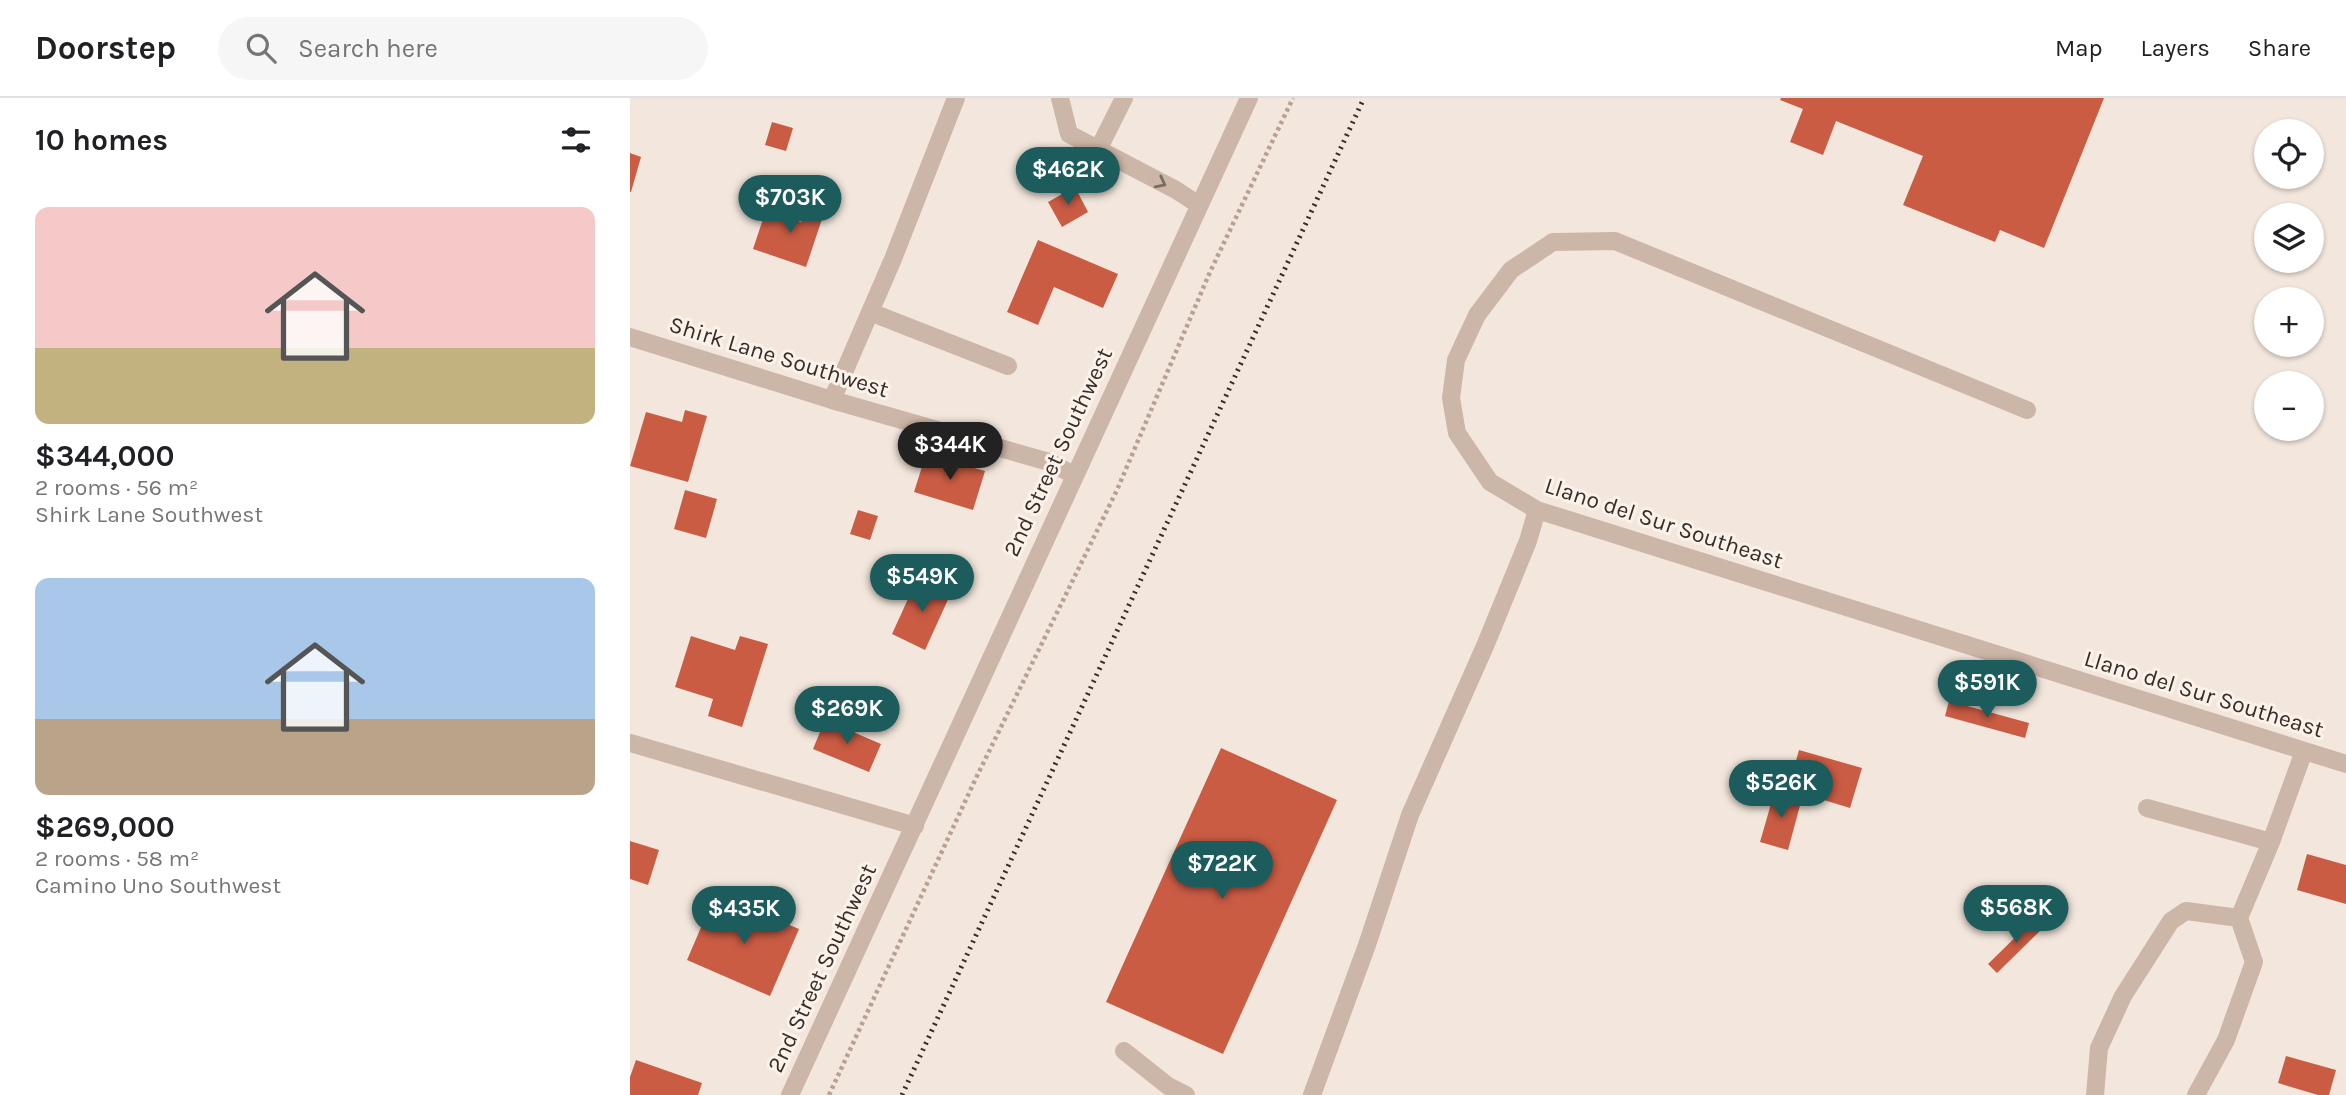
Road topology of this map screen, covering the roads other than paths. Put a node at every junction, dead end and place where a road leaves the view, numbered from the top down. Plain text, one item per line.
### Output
1 (956, 98) edge
2 (1060, 98) edge
3 (1124, 98) edge
4 (1248, 98) edge
5 (1098, 150) junction
6 (1199, 205) junction
7 (870, 312) junction
8 (630, 337) edge
9 (1008, 366) dead end
10 (832, 400) junction
11 (2026, 410) dead end
12 (1074, 475) junction
13 (1537, 510) junction
14 (630, 743) edge
15 (2304, 751) junction
16 (2346, 764) edge
17 (2147, 808) dead end
18 (915, 826) junction
19 (2271, 842) junction
20 (2239, 918) junction
21 (1124, 1051) dead end
22 (790, 1095) edge
23 (1186, 1095) edge
24 (1312, 1095) edge
25 (2095, 1095) edge
26 (2196, 1095) edge

1 - 7 street
2 - 5 street
3 - 5 street
4 - 6 street, 2nd Street Southwest
5 -> 6 street
6 - 12 street, 2nd Street Southwest
7 - 9 street
7 - 10 street
8 - 10 street, Shirk Lane Southwest
10 - 12 street, Shirk Lane Southwest
11 - 13 street, Llano del Sur Southeast
12 - 18 street, 2nd Street Southwest
13 - 15 street, Llano del Sur Southeast
13 - 24 street
14 - 18 street
15 - 16 street, Llano del Sur Southeast
15 - 19 street
17 - 19 street
18 - 22 street, 2nd Street Southwest
19 - 20 street
20 - 25 street
20 - 26 street
21 - 23 street

